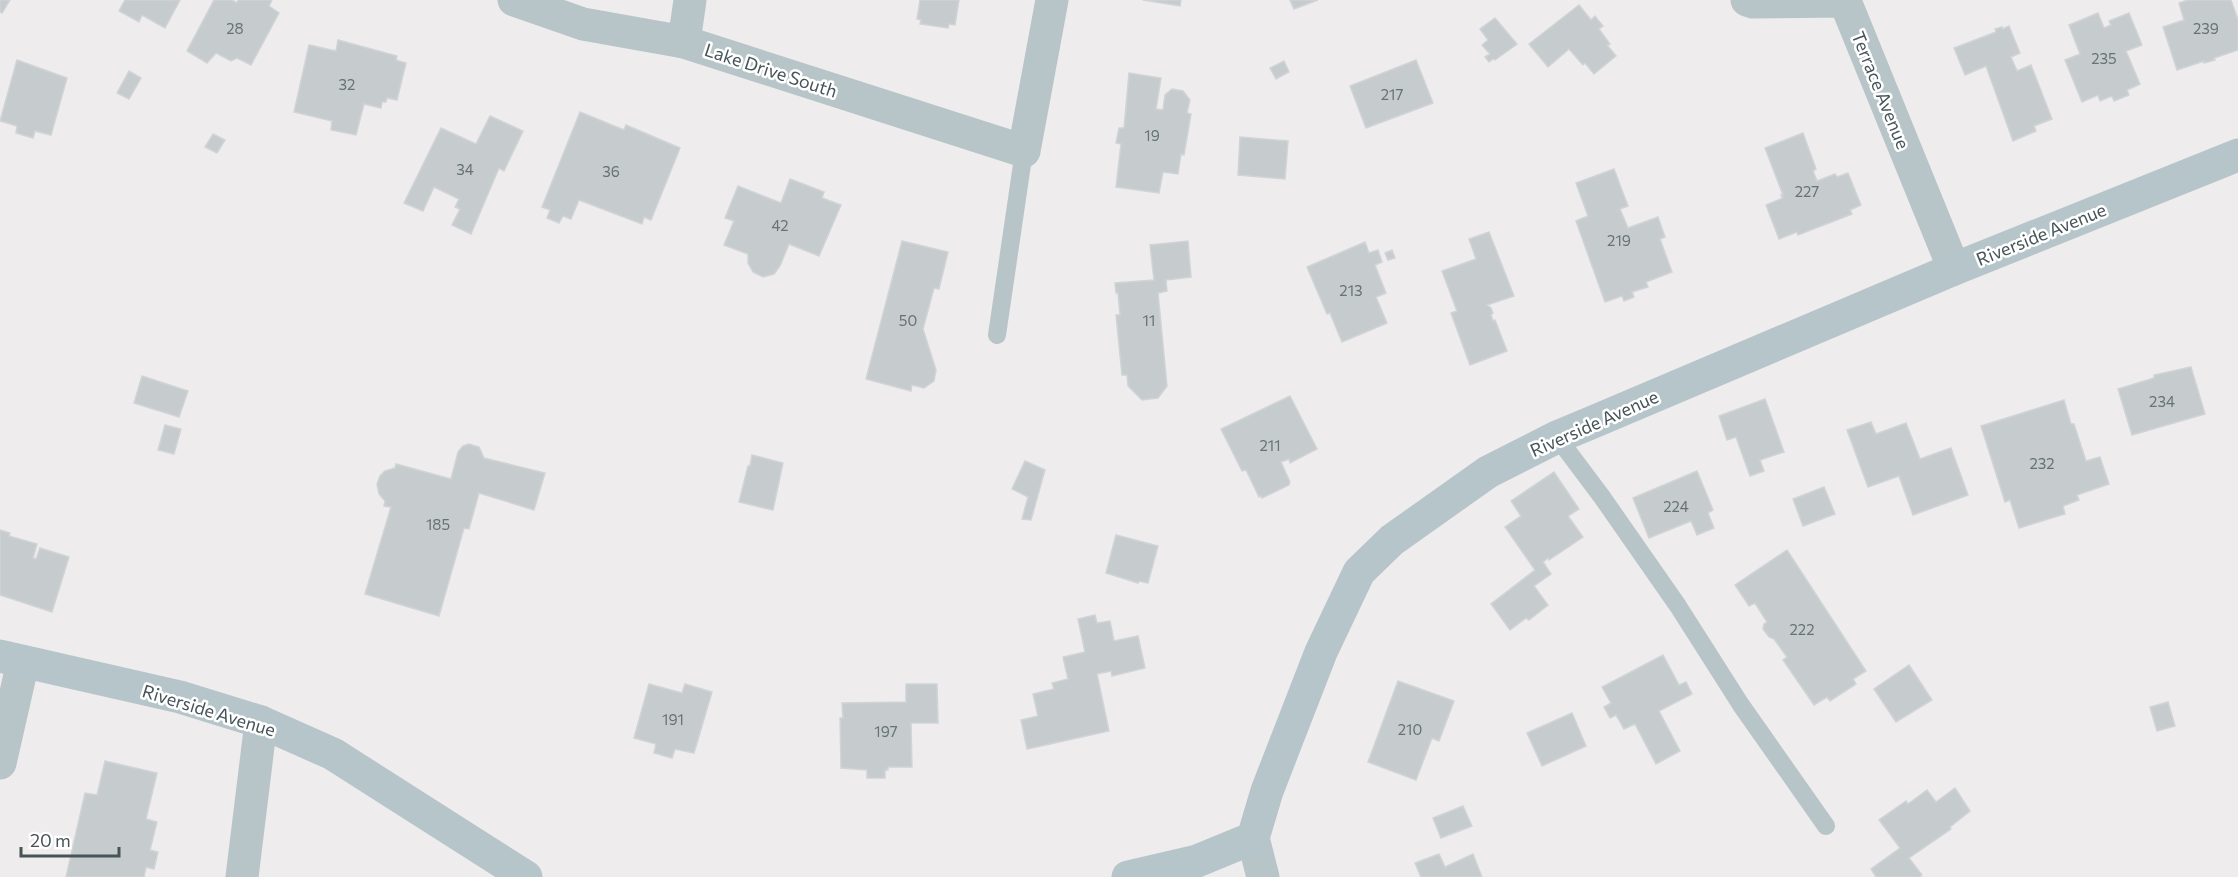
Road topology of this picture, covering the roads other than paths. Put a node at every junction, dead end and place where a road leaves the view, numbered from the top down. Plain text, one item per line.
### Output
1 (514, 0) edge
2 (690, 0) edge
3 (1052, 0) edge
4 (1747, 0) edge
5 (1846, 1) edge
6 (684, 42) junction
7 (1024, 152) junction
8 (2238, 154) edge
9 (1954, 269) junction
10 (997, 334) dead end
11 (1557, 437) junction
12 (12, 659) edge
13 (261, 722) junction
14 (0, 763) edge
15 (1826, 826) dead end
16 (1253, 838) junction
17 (242, 877) edge
18 (526, 877) edge
19 (1128, 877) edge
20 (1263, 877) edge

1 - 6 street, Lake Drive South
2 - 6 street
3 - 7 street
4 - 5 street, Terrace Avenue
5 - 9 street, Terrace Avenue
6 - 7 street, Lake Drive South
7 - 10 lane
8 - 9 street, Riverside Avenue
9 - 11 street, Riverside Avenue
11 - 15 lane
11 - 16 street, Riverside Avenue
12 - 13 street, Riverside Avenue
12 - 14 street
13 - 17 street
13 - 18 street, Riverside Avenue
16 - 19 street
16 - 20 street

